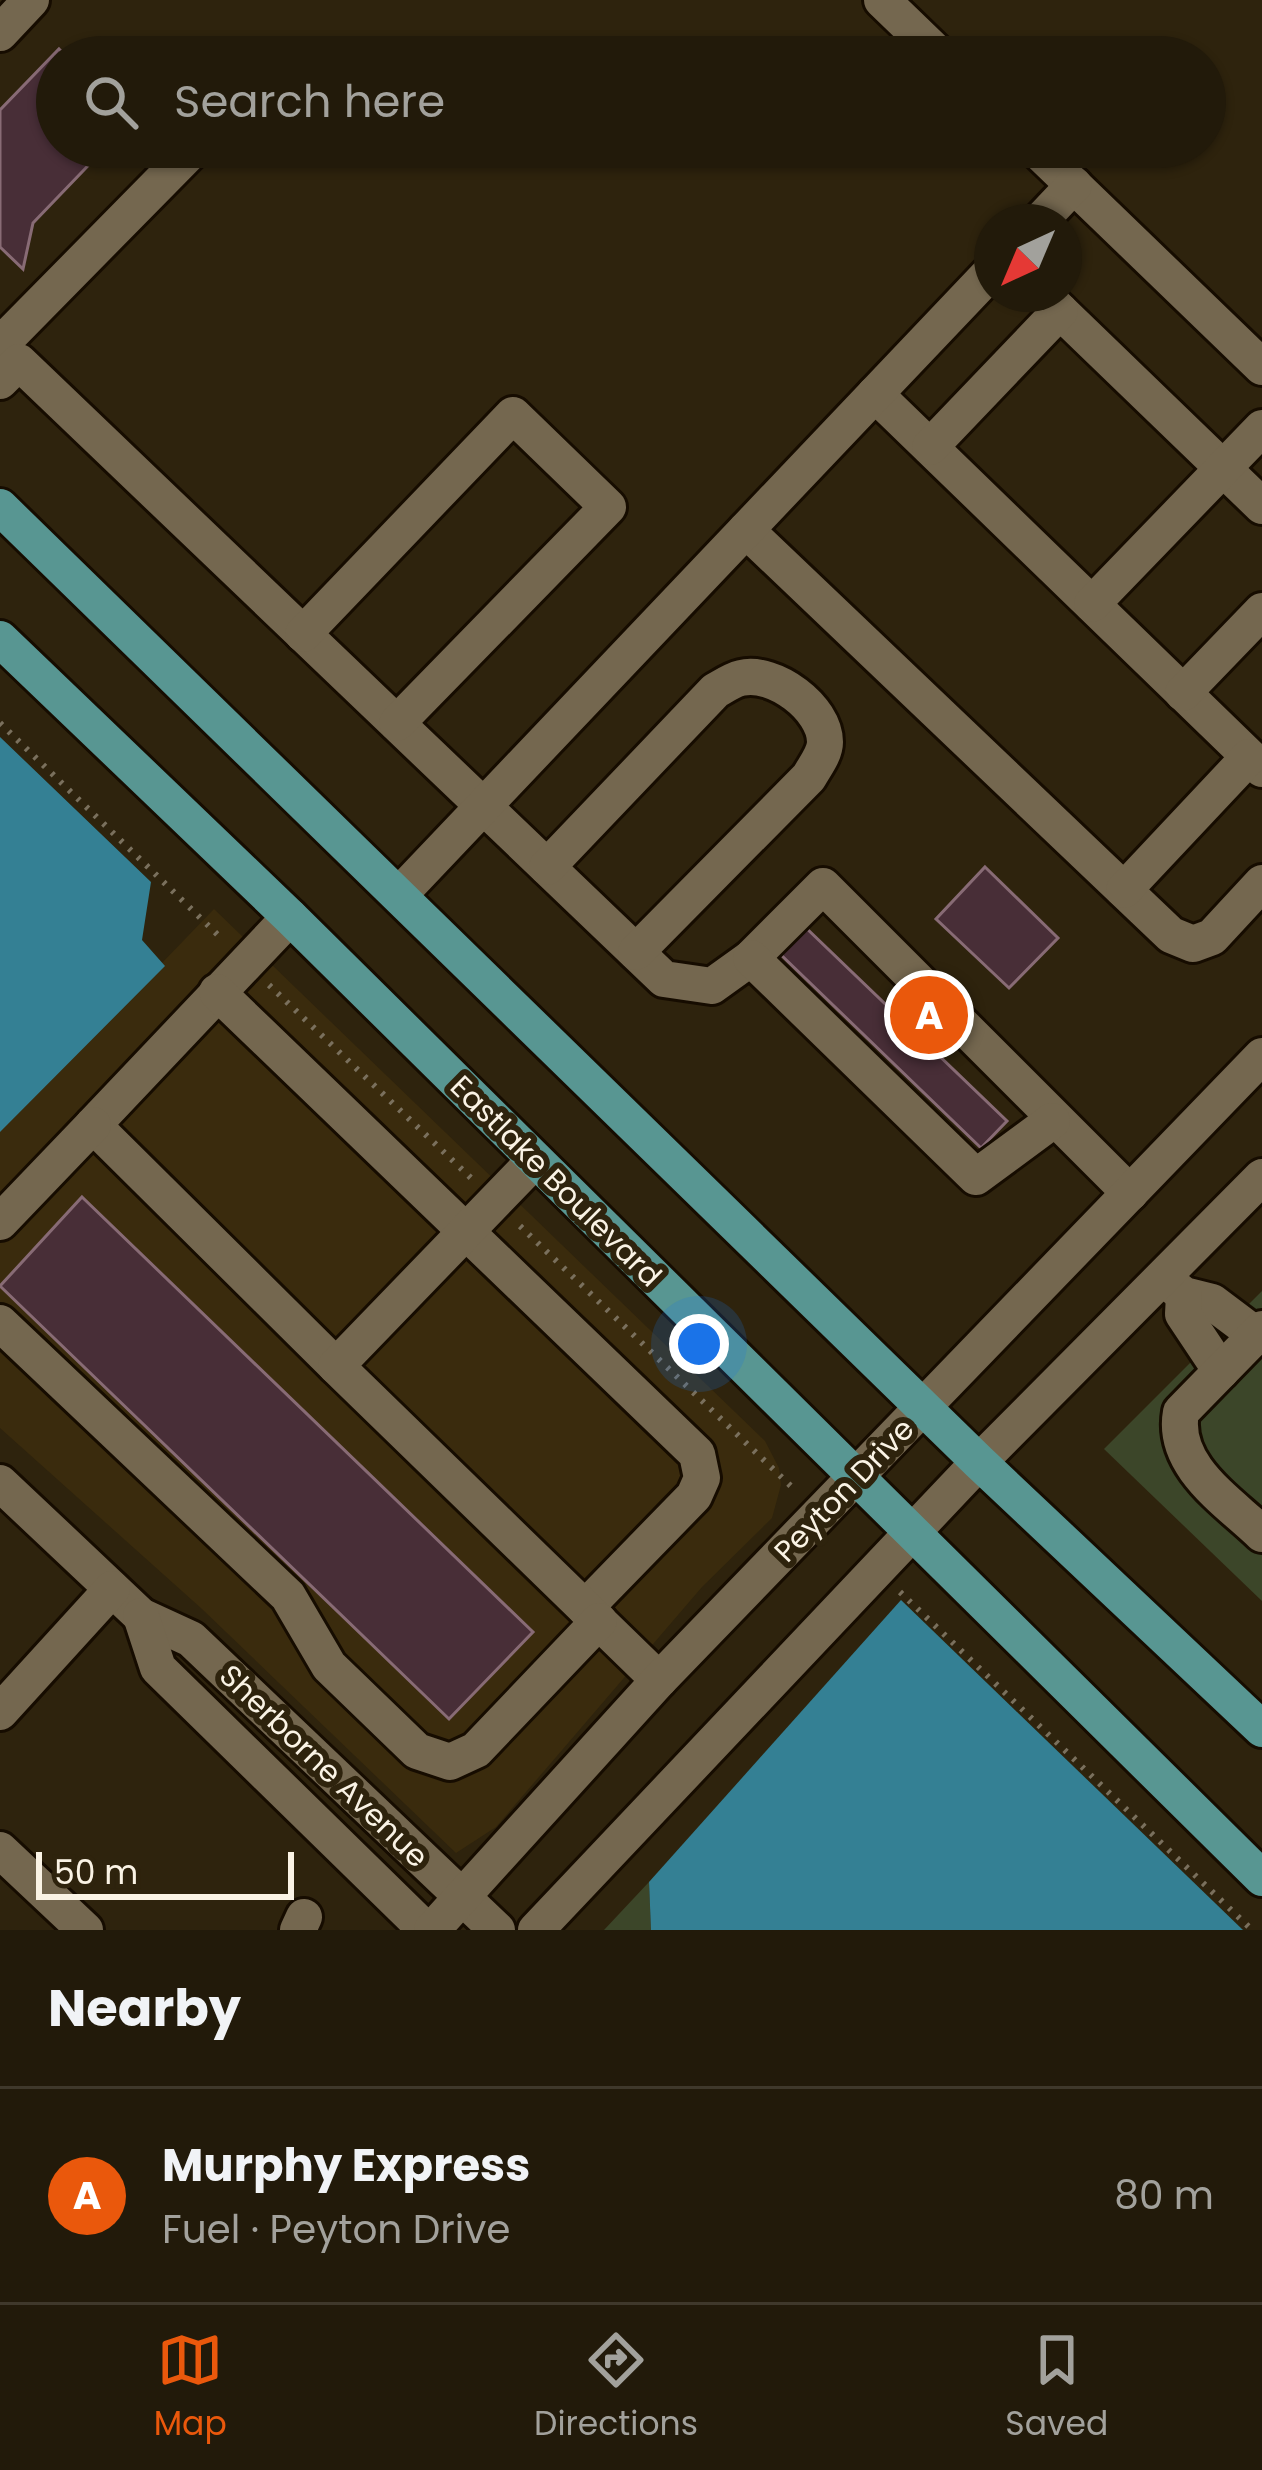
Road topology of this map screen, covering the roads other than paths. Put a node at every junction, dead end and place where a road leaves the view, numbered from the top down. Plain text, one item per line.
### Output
1 (31, 0) edge
2 (882, 0) edge
3 (0, 33) edge
4 (919, 36) edge
5 (175, 168) edge
6 (1056, 168) edge
7 (1074, 185) junction
8 (1056, 204) edge
9 (974, 290) edge
10 (1044, 312) edge
11 (1062, 312) edge
12 (5, 358) edge
13 (1262, 367) edge
14 (875, 394) junction
15 (1262, 428) edge
16 (930, 447) junction
17 (1223, 469) junction
18 (1262, 506) edge
19 (0, 507) edge
20 (746, 530) junction
21 (1092, 604) junction
22 (1262, 611) edge
23 (303, 634) junction
24 (0, 639) edge
25 (1184, 693) junction
26 (397, 723) junction
27 (1256, 763) edge
28 (484, 807) junction
29 (547, 867) junction
30 (1262, 883) edge
31 (1124, 890) junction
32 (399, 895) junction
33 (290, 917) junction
34 (636, 952) junction
35 (751, 958) junction
36 (218, 992) junction
37 (1262, 1056) edge
38 (1052, 1121) junction
39 (93, 1125) junction
40 (535, 1160) junction
41 (1262, 1177) edge
42 (1130, 1192) junction
43 (0, 1222) edge
44 (467, 1231) junction
45 (1174, 1287) junction
46 (0, 1322) edge
47 (1259, 1332) edge
48 (336, 1366) junction
49 (1221, 1371) junction
50 (924, 1407) junction
51 (979, 1462) junction
52 (856, 1478) junction
53 (0, 1484) edge
54 (911, 1534) junction
55 (1262, 1534) edge
56 (112, 1589) junction
57 (592, 1614) junction
58 (141, 1616) junction
59 (659, 1680) junction
60 (0, 1712) edge
61 (1262, 1730) edge
62 (0, 1850) edge
63 (1262, 1878) edge
64 (463, 1898) junction
65 (85, 1930) edge
66 (429, 1930) edge
67 (497, 1930) edge
68 (536, 1930) edge

1 - 3 street
2 - 4 street
5 - 12 street
6 - 7 street
7 - 8 street
7 - 13 street
9 - 14 street
10 - 16 street
11 - 17 street
12 - 23 street
14 - 16 street
14 - 20 street
15 - 17 street
16 - 21 street
17 - 18 street
17 - 21 street
19 - 32 main road
20 - 28 street
20 - 31 street
21 - 25 street
22 - 25 street
23 - 26 street
23 - 26 street
24 - 33 main road, Eastlake Boulevard
25 - 27 street
26 - 28 street
27 - 31 street
28 - 29 street
28 - 32 street
29 - 34 street
29 - 34 street
30 - 31 street
32 - 50 main road
33 - 36 street
33 - 40 main road, Eastlake Boulevard
34 - 35 street
35 - 38 street
35 - 38 street
36 - 39 street
36 - 44 street
37 - 42 street, Peyton Drive
38 - 42 street
39 - 43 street
39 - 48 street
40 - 44 street
40 - 52 main road, Eastlake Boulevard
41 - 45 street
42 - 50 street, Peyton Drive
44 - 48 street
44 - 57 street
45 - 47 street
45 - 49 street
45 - 51 street
46 - 57 street
47 - 49 street
48 - 57 street
49 - 55 street
50 - 51 main road
50 - 52 street, Peyton Drive
51 - 54 street
51 - 61 main road
52 - 54 main road, Eastlake Boulevard
52 - 59 street, Peyton Drive
53 - 56 street, Sherborne Avenue
54 - 63 main road, Eastlake Boulevard
54 - 68 street
56 - 58 street, Sherborne Avenue
56 - 60 street
57 - 59 street
58 - 64 street, Sherborne Avenue
58 - 66 street, Sherborne Avenue
59 - 64 street, Peyton Drive
62 - 65 street
64 - 66 street, Peyton Drive
64 - 67 street, Sherborne Avenue

